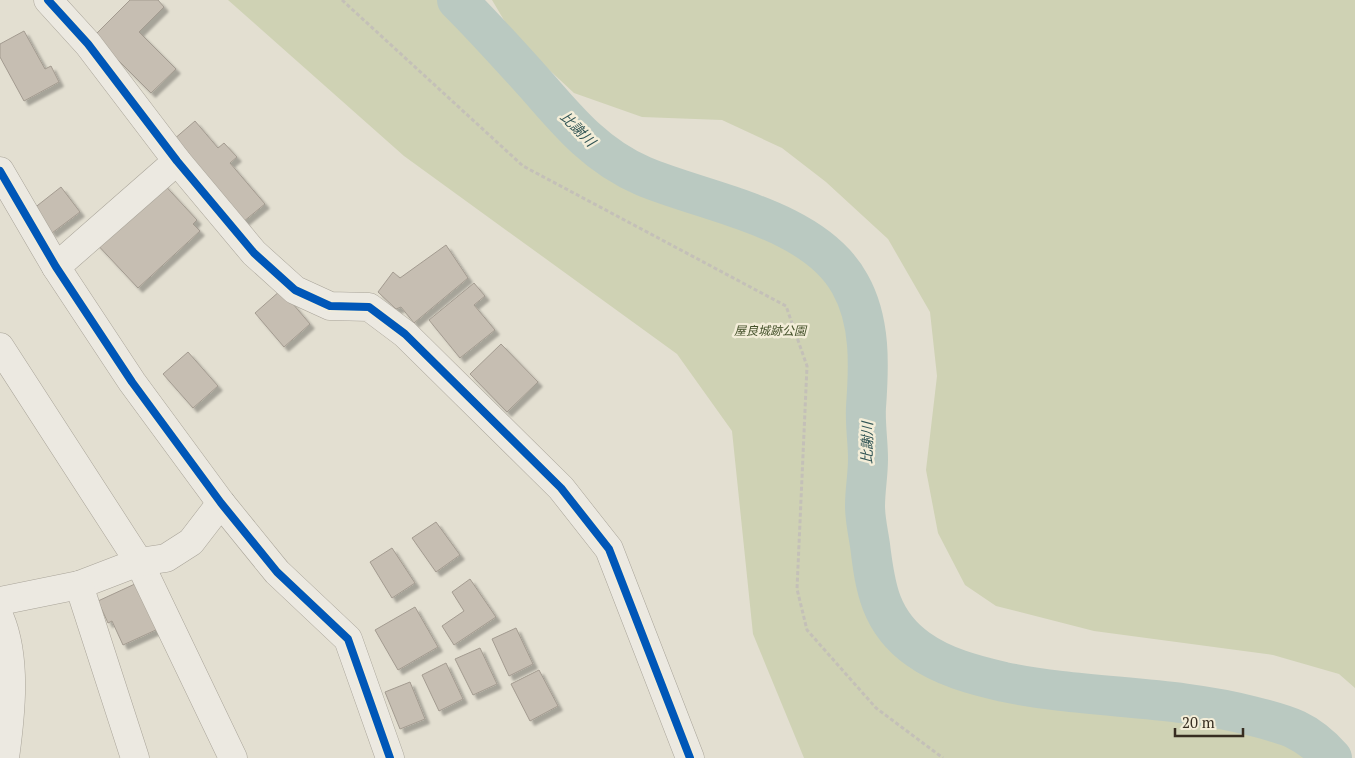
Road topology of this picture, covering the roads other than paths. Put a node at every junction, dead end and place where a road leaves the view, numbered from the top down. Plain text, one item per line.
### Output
1 (48, 0) edge
2 (177, 161) junction
3 (0, 171) edge
4 (56, 267) junction
5 (0, 347) edge
6 (221, 504) junction
7 (138, 562) junction
8 (79, 585) junction
9 (0, 601) edge
10 (0, 618) edge
11 (5, 758) edge
12 (135, 758) edge
13 (233, 758) edge
14 (390, 758) edge
15 (690, 758) edge

1 - 2 street
2 - 4 street
2 - 15 street
3 - 4 street
4 - 6 street
5 - 7 street
6 - 7 street
6 - 14 street
7 - 8 street
7 - 13 street
8 - 9 street
8 - 12 street
10 - 11 street

